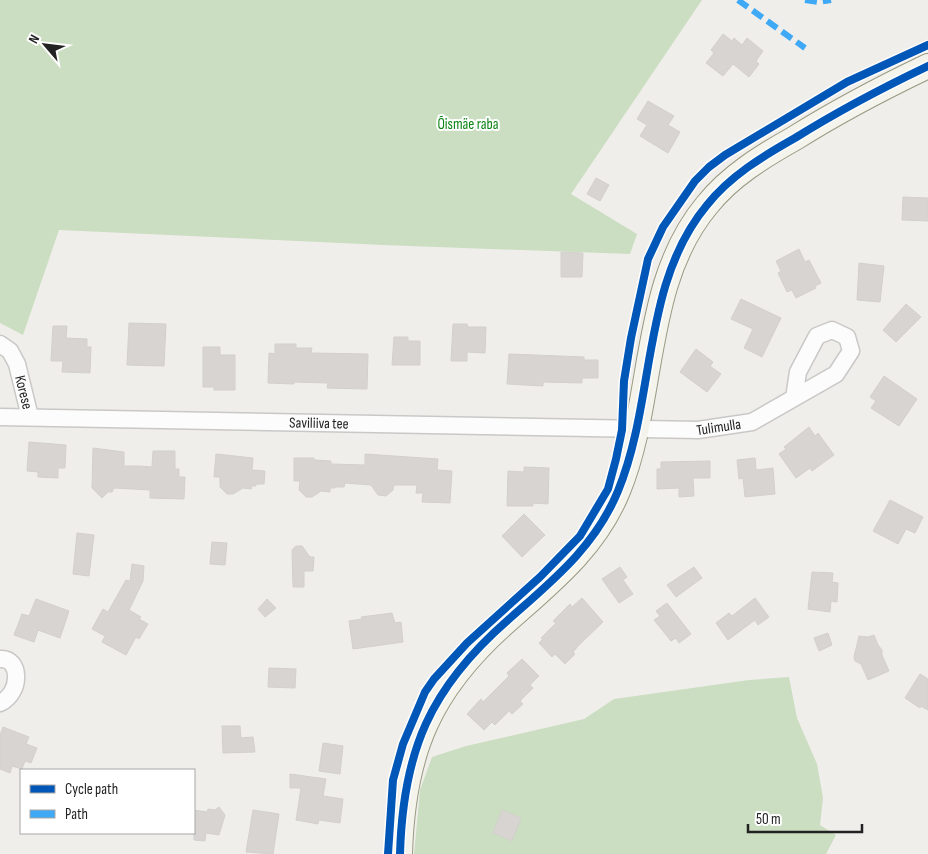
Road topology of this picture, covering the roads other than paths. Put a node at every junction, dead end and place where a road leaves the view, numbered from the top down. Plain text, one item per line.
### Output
1 (928, 66) edge
2 (0, 344) edge
3 (794, 398) dead end
4 (0, 417) edge
5 (30, 417) junction
6 (637, 430) junction
7 (1, 659) edge
8 (0, 703) edge
9 (400, 854) edge

1 - 6 street
2 - 5 street, Korese
3 - 6 street, Tulimulla
4 - 5 street, Saviliiva tee
5 - 6 street, Saviliiva tee
6 - 9 street
7 - 8 street

